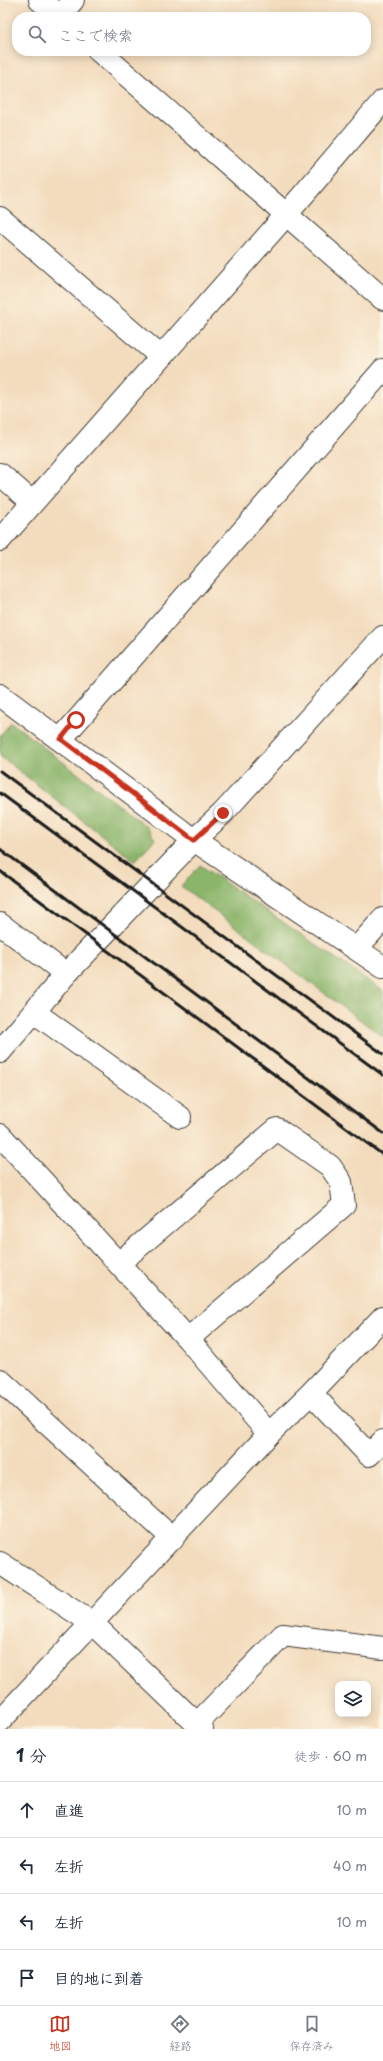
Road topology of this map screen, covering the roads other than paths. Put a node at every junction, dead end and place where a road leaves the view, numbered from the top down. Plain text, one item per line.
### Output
1 (40, 0) edge
2 (73, 0) edge
3 (54, 12) edge
4 (64, 12) edge
5 (105, 56) edge
6 (383, 101) edge
7 (286, 215) junction
8 (0, 218) edge
9 (383, 299) edge
10 (161, 357) junction
11 (383, 370) edge
12 (0, 474) edge
13 (32, 502) junction
14 (0, 540) edge
15 (383, 637) edge
16 (0, 695) edge
17 (61, 739) junction
18 (194, 840) junction
19 (383, 920) edge
20 (0, 924) edge
21 (357, 948) junction
22 (383, 967) edge
23 (66, 974) junction
24 (34, 1012) junction
25 (0, 1052) edge
26 (180, 1117) dead end
27 (0, 1135) edge
28 (119, 1263) junction
29 (383, 1316) edge
30 (188, 1339) junction
31 (0, 1380) edge
32 (310, 1393) junction
33 (269, 1434) junction
34 (383, 1441) edge
35 (173, 1538) junction
36 (0, 1564) edge
37 (92, 1622) junction
38 (383, 1648) edge
39 (0, 1722) edge
40 (199, 1726) edge

1 - 3 street
2 - 4 street
5 - 7 street
6 - 7 street
7 - 9 street
7 - 10 street
8 - 10 street
10 - 13 street
11 - 17 street
12 - 13 street
13 - 14 street
15 - 18 street
16 - 17 street
17 - 18 street
18 - 21 street
18 - 23 street
19 - 21 street
20 - 23 street
21 - 22 street
23 - 24 street
24 - 25 street
24 - 26 street
27 - 28 street
28 - 30 street
28 - 30 street
29 - 32 street
30 - 33 street
31 - 35 street
32 - 33 street
32 - 34 street
33 - 35 street
35 - 37 street
36 - 37 street
37 - 39 street
37 - 40 street
38 - 40 street

